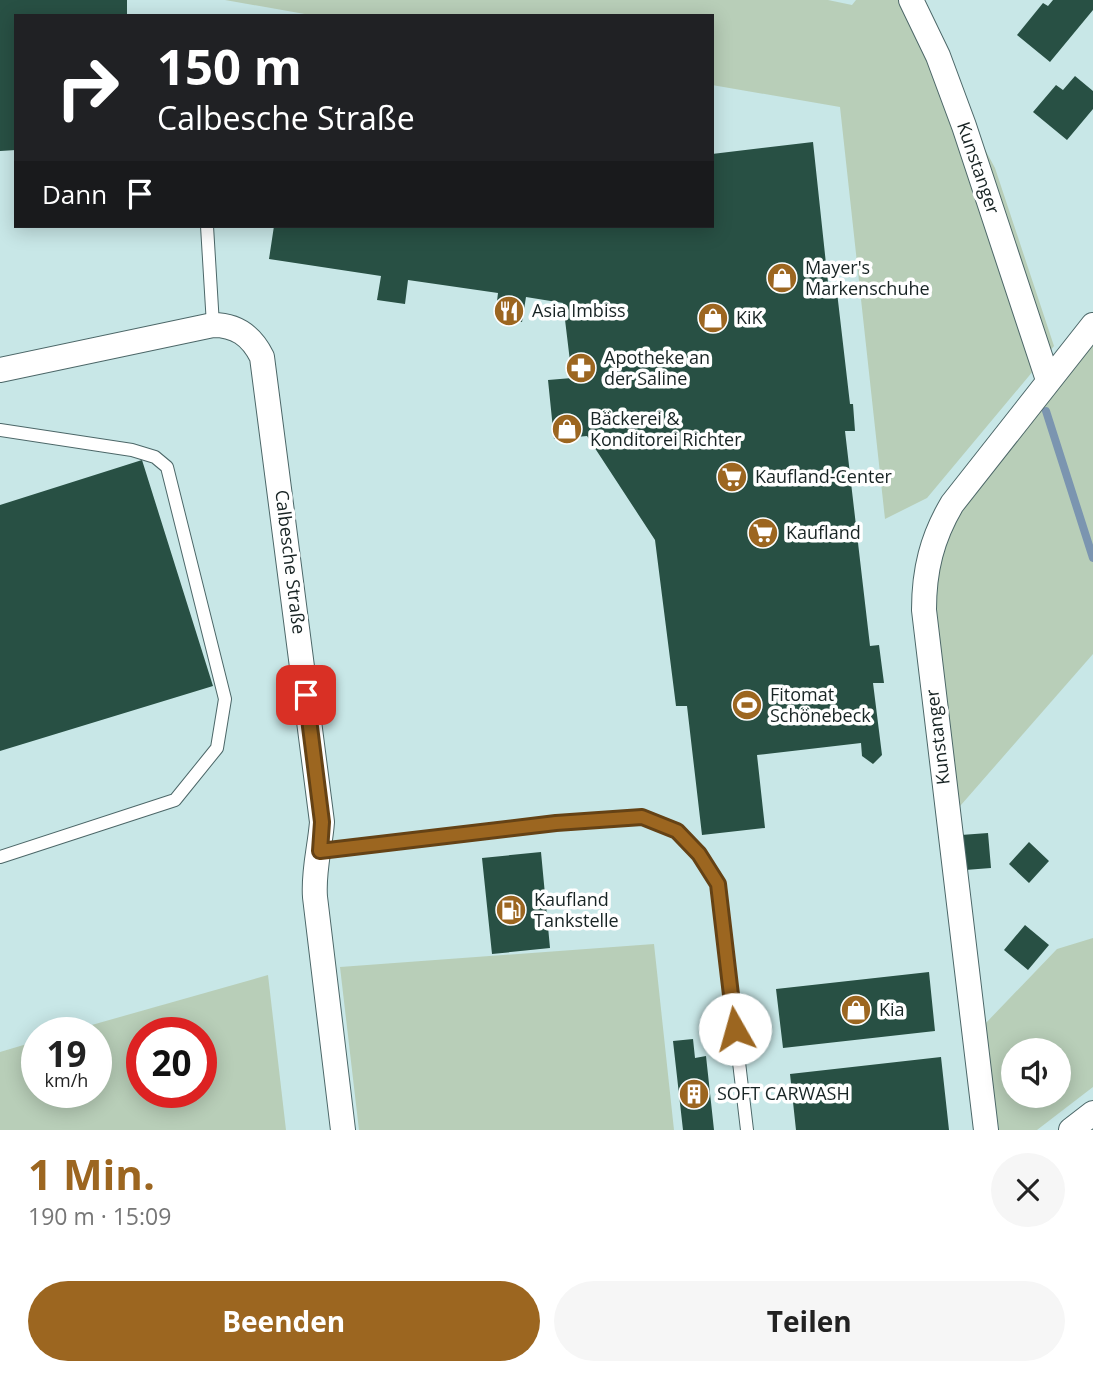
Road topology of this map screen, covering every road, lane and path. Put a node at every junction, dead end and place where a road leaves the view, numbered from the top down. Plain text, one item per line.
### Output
1 (911, 0) edge
2 (207, 228) edge
3 (213, 325) junction
4 (1093, 325) edge
5 (0, 370) edge
6 (1048, 380) junction
7 (0, 430) edge
8 (320, 851) junction
9 (0, 857) edge
10 (1093, 1113) edge
11 (343, 1130) edge
12 (747, 1130) edge
13 (986, 1130) edge
14 (1071, 1130) edge

1 - 6 street, Kunstanger
2 - 3 lane
3 - 5 street, Calbesche Straße
3 - 8 street, Calbesche Straße
4 - 6 street, Kunstanger
6 - 13 street, Kunstanger
7 - 9 lane
8 - 11 street, Calbesche Straße
8 - 12 lane
10 - 14 street

